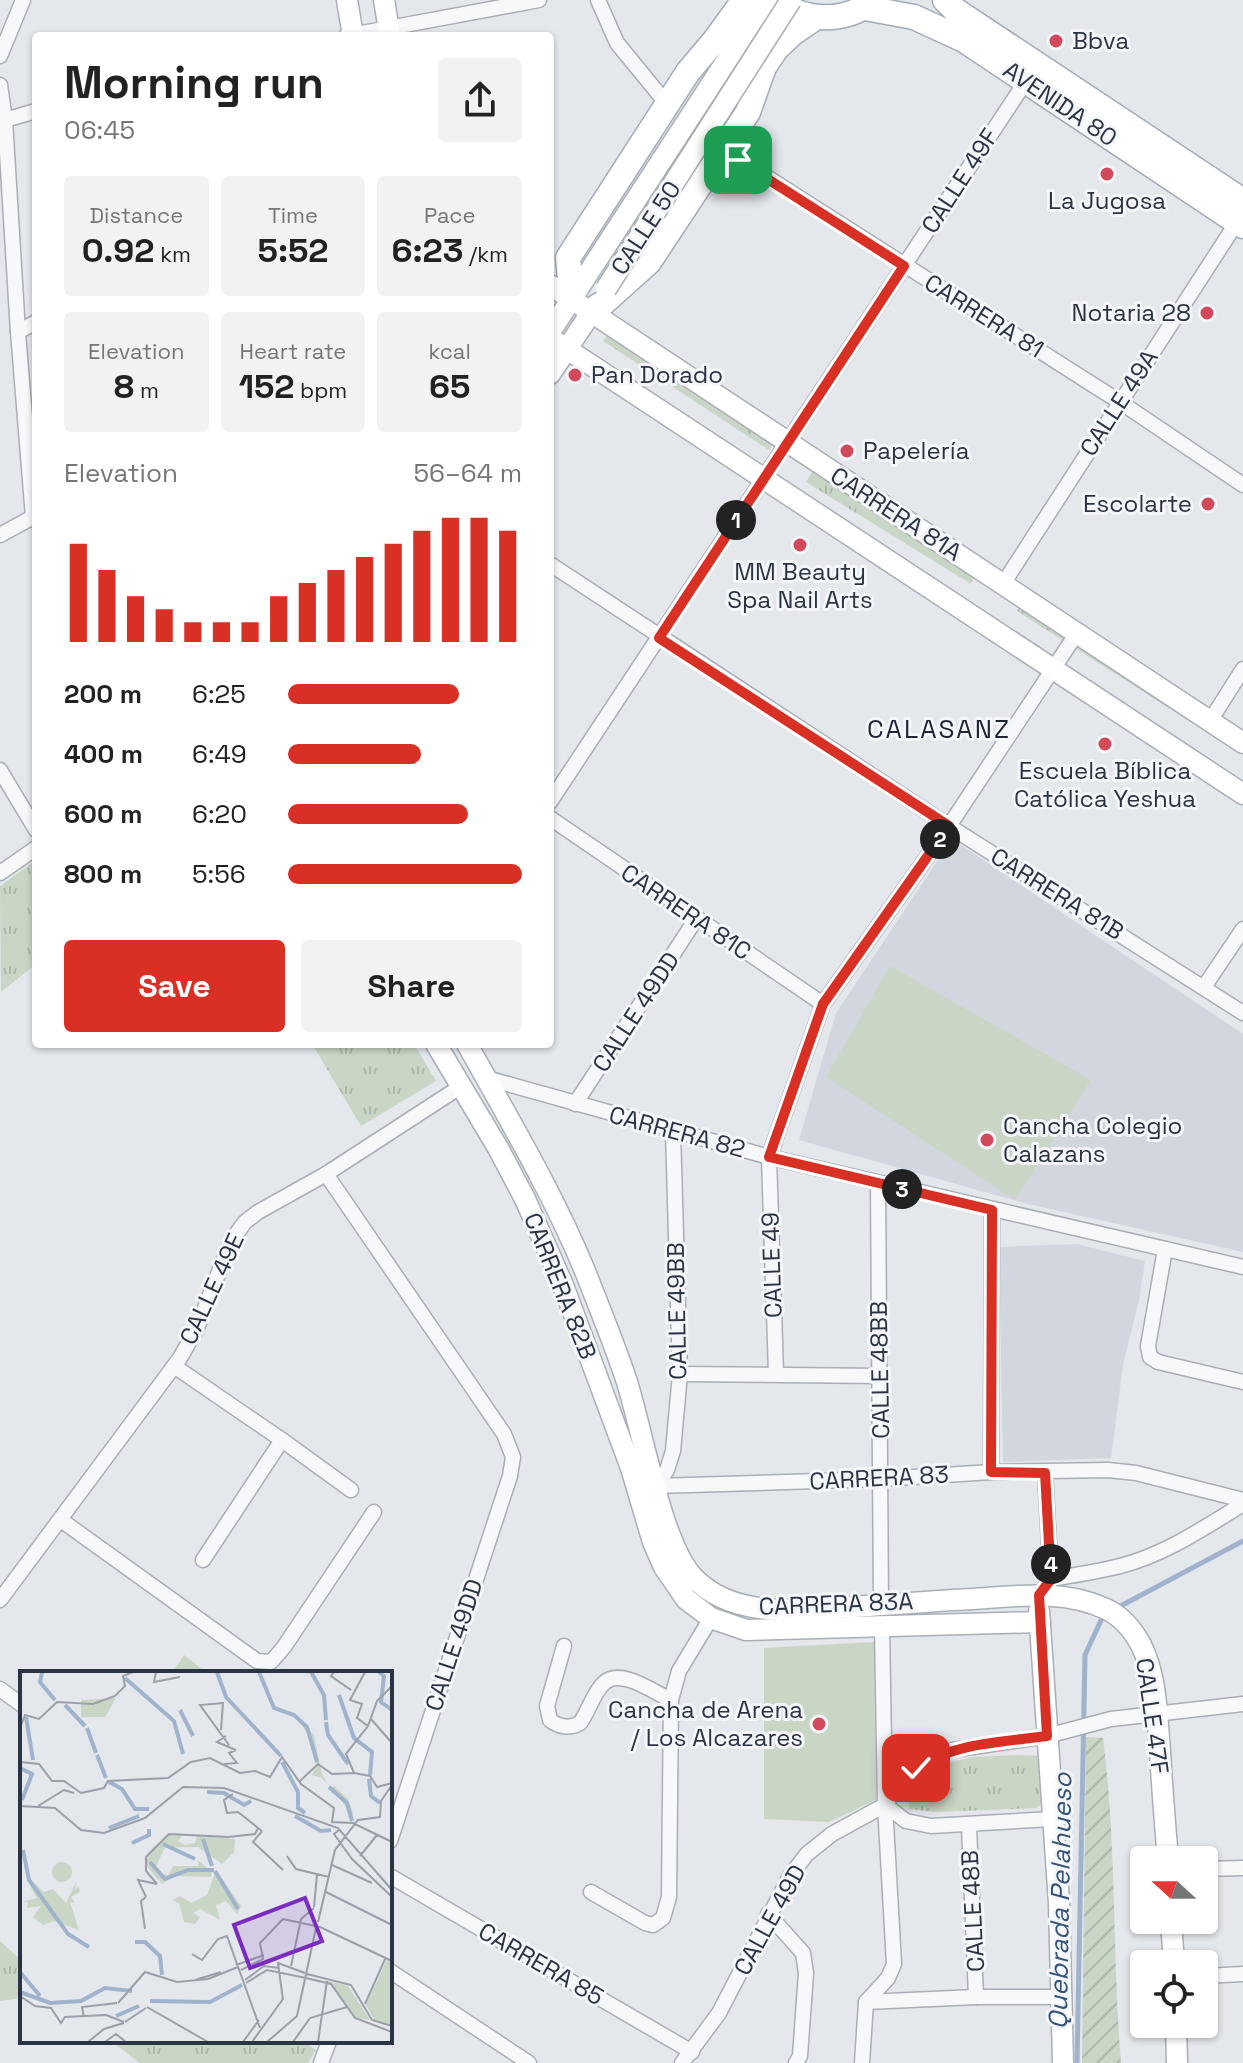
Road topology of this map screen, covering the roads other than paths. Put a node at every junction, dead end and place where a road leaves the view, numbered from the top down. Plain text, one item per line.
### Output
1 (23, 0) edge
2 (347, 0) edge
3 (384, 0) edge
4 (539, 0) edge
5 (598, 0) edge
6 (744, 0) edge
7 (769, 0) edge
8 (791, 0) edge
9 (945, 0) edge
10 (870, 4) edge
11 (815, 18) junction
12 (350, 32) edge
13 (389, 32) edge
14 (0, 56) edge
15 (1026, 81) junction
16 (0, 85) edge
17 (667, 104) junction
18 (32, 112) edge
19 (5, 120) junction
20 (724, 150) junction
21 (1241, 216) edge
22 (904, 266) junction
23 (554, 288) edge
24 (582, 307) junction
25 (32, 324) edge
26 (18, 332) junction
27 (555, 340) edge
28 (1120, 402) junction
29 (787, 443) junction
30 (763, 480) junction
31 (1243, 485) edge
32 (32, 486) edge
33 (32, 520) edge
34 (0, 535) edge
35 (554, 567) edge
36 (1003, 584) junction
37 (1077, 633) junction
38 (659, 638) junction
39 (1053, 669) junction
40 (1243, 669) edge
41 (1210, 721) junction
42 (1243, 743) edge
43 (0, 770) edge
44 (1243, 794) edge
45 (554, 796) edge
46 (554, 821) edge
47 (32, 823) edge
48 (949, 826) junction
49 (32, 851) edge
50 (0, 873) edge
51 (696, 919) junction
52 (1243, 929) edge
53 (1204, 987) junction
54 (823, 1004) junction
55 (1243, 1013) edge
56 (438, 1048) edge
57 (469, 1048) edge
58 (486, 1078) junction
59 (460, 1087) junction
60 (575, 1104) junction
61 (673, 1131) junction
62 (769, 1157) junction
63 (326, 1174) junction
64 (878, 1183) junction
65 (992, 1210) junction
66 (1165, 1249) junction
67 (1243, 1267) edge
68 (174, 1366) junction
69 (776, 1373) junction
70 (680, 1374) junction
71 (879, 1376) junction
72 (1243, 1382) edge
73 (282, 1440) junction
74 (991, 1472) junction
75 (1045, 1473) junction
76 (882, 1479) junction
77 (656, 1486) junction
78 (351, 1490) dead end
79 (1243, 1502) edge
80 (374, 1512) dead end
81 (61, 1520) junction
82 (653, 1542) joint
83 (203, 1560) dead end
84 (1045, 1587) junction
85 (0, 1600) edge
86 (881, 1606) junction
87 (711, 1618) junction
88 (1040, 1622) junction
89 (882, 1627) junction
90 (564, 1646) dead end
91 (0, 1689) edge
92 (671, 1700) junction
93 (20, 1704) edge
94 (1243, 1704) edge
95 (1157, 1715) junction
96 (1054, 1734) junction
97 (885, 1805) junction
98 (1052, 1819) junction
99 (969, 1826) junction
100 (392, 1835) edge
101 (1167, 1846) edge
102 (1243, 1868) edge
103 (1218, 1869) edge
104 (392, 1877) edge
105 (591, 1892) dead end
106 (768, 1914) junction
107 (392, 1972) edge
108 (1243, 1974) edge
109 (1218, 1975) edge
110 (976, 1997) junction
111 (1063, 1997) junction
112 (866, 2002) junction
113 (1176, 2038) edge
114 (328, 2043) edge
115 (687, 2057) edge
116 (321, 2063) edge
117 (529, 2063) edge
118 (796, 2063) edge
119 (862, 2063) edge
120 (1063, 2063) edge
121 (1177, 2063) edge

1 - 14 street
2 - 12 street
3 - 13 street
4 - 13 street
5 - 17 street
6 - 17 main road
7 - 11 main road
7 - 24 street, CALLE 50
8 - 24 street, CALLE 50, bridge
9 - 21 main road, AVENIDA 80
10 - 11 main road
10 - 15 main road, AVENIDA 80
11 - 20 main road
15 - 21 main road, AVENIDA 80
15 - 22 street, CALLE 49F
16 - 19 street
17 - 24 main road
18 - 19 street
19 - 26 street
20 - 22 street, CARRERA 81
20 - 24 main road
21 - 28 street, CALLE 49A
22 - 28 street, CARRERA 81
22 - 29 street, CALLE 49F
23 - 24 street, CARRERA 81A
24 - 27 street, CALLE 50
24 - 29 street, CARRERA 81A
25 - 26 street
26 - 32 street
27 - 30 street, CARRERA 81A
28 - 31 street, CARRERA 81
28 - 36 street, CALLE 49A
29 - 30 street, CALLE 49F
29 - 36 street, CARRERA 81A
30 - 38 street, CALLE 49F
30 - 39 street, CARRERA 81A
33 - 34 street
35 - 38 street, CARRERA 81B
36 - 37 street, CARRERA 81A
37 - 39 street
37 - 41 street, CARRERA 81A
38 - 45 street, CALLE 49F
38 - 48 street, CARRERA 81B
39 - 44 street, CARRERA 81A
39 - 48 street
40 - 41 street
41 - 42 street, CARRERA 81A
43 - 47 street
46 - 51 street, CARRERA 81C
48 - 53 street, CARRERA 81B
48 - 54 street
49 - 50 street
51 - 54 street, CARRERA 81C
51 - 60 street, CALLE 49DD
52 - 53 street
53 - 55 street, CARRERA 81B
54 - 62 street
56 - 59 street, CARRERA 82B
57 - 58 street, CARRERA 82B
58 - 60 street, CARRERA 82
58 - 77 street, CARRERA 82B
59 - 63 street, CALLE 49E
59 - 82 street, CARRERA 82B
60 - 61 street, CARRERA 82
61 - 62 street, CARRERA 82
61 - 70 street, CALLE 49BB
62 - 64 street, CARRERA 82
62 - 69 street, CALLE 49
63 - 68 street, CALLE 49E
63 - 100 street, CALLE 49DD
64 - 65 street, CARRERA 82
64 - 71 street, CALLE 48BB
65 - 66 street, CARRERA 82
65 - 74 street
66 - 67 street, CARRERA 82
66 - 72 street
68 - 73 street
68 - 81 street, CALLE 49E
69 - 70 street
69 - 71 street
70 - 77 street, CALLE 49BB
71 - 76 street, CALLE 48BB
73 - 78 street
73 - 83 street
74 - 75 street, CARRERA 83
74 - 76 street, CARRERA 83
75 - 79 street, CARRERA 83
75 - 84 street
76 - 77 street, CARRERA 83
76 - 86 street, CALLE 48BB
77 - 86 street, CARRERA 83A
79 - 84 street
80 - 81 street
81 - 85 street, CALLE 49E
82 - 87 street, CARRERA 83A
84 - 86 street, CARRERA 83A
84 - 88 street
84 - 95 street, CALLE 47F
87 - 89 street, CARRERA 83A
87 - 92 street
88 - 89 street, CARRERA 83A
88 - 96 street
89 - 97 street
90 - 92 street
91 - 93 street
92 - 105 street
94 - 95 street
95 - 96 street
95 - 101 street, CALLE 47F
96 - 97 street
96 - 98 street
97 - 99 street
97 - 106 street, CALLE 49D
97 - 112 street
98 - 99 street
98 - 111 street
99 - 110 street, CALLE 48B
102 - 103 street
104 - 115 street, CARRERA 85
106 - 115 street, CALLE 49D
106 - 118 street
107 - 117 street
108 - 109 street
110 - 111 street
110 - 112 street
111 - 120 street
112 - 119 street
113 - 121 street
114 - 116 street

